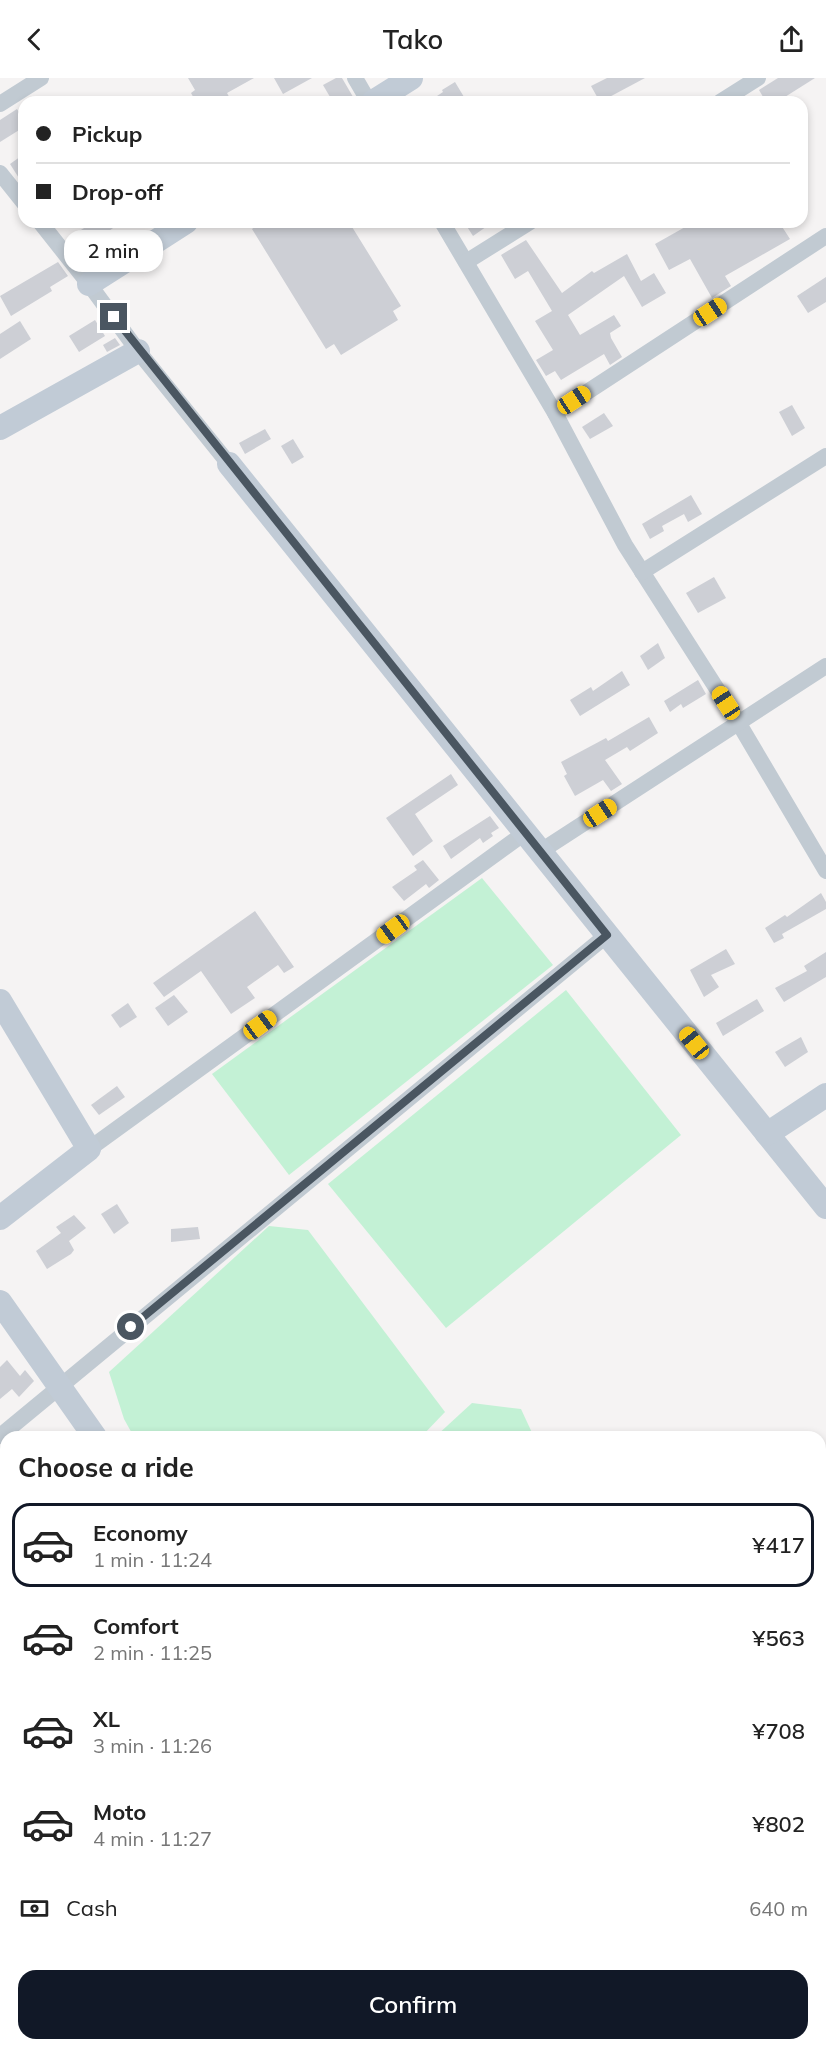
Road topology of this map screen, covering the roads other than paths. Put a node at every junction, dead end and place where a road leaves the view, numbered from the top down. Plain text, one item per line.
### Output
1 (41, 78) edge
2 (355, 78) edge
3 (411, 78) edge
4 (758, 78) edge
5 (367, 96) edge
6 (381, 96) edge
7 (730, 96) edge
8 (0, 104) edge
9 (0, 173) edge
10 (18, 196) edge
11 (45, 228) edge
12 (177, 228) edge
13 (446, 228) edge
14 (520, 228) edge
15 (826, 236) edge
16 (466, 262) junction
17 (89, 284) junction
18 (138, 351) junction
19 (555, 413) junction
20 (0, 428) edge
21 (826, 456) edge
22 (230, 464) joint
23 (642, 572) junction
24 (826, 666) edge
25 (738, 722) junction
26 (526, 832) junction
27 (541, 851) junction
28 (826, 871) edge
29 (607, 935) junction
30 (0, 1001) edge
31 (826, 1095) edge
32 (767, 1134) junction
33 (89, 1149) junction
34 (826, 1207) edge
35 (0, 1218) edge
36 (0, 1302) edge
37 (58, 1388) junction
38 (6, 1431) edge
39 (90, 1431) edge

1 - 8 street
2 - 5 street
3 - 6 street
4 - 7 street
9 - 10 street
11 - 17 street
12 - 17 street
13 - 16 street
14 - 16 street
15 - 19 street
16 - 19 street
17 - 18 street
18 - 20 street
18 - 22 street
19 - 23 street
21 - 23 street
22 - 26 street
23 - 25 street
24 - 25 street
25 - 27 street
25 - 28 street
26 - 27 street
26 - 33 street
27 - 29 street
29 - 32 street
29 - 37 street
30 - 33 street
31 - 32 street
32 - 34 street
33 - 35 street
36 - 37 street
37 - 38 street
37 - 39 street

